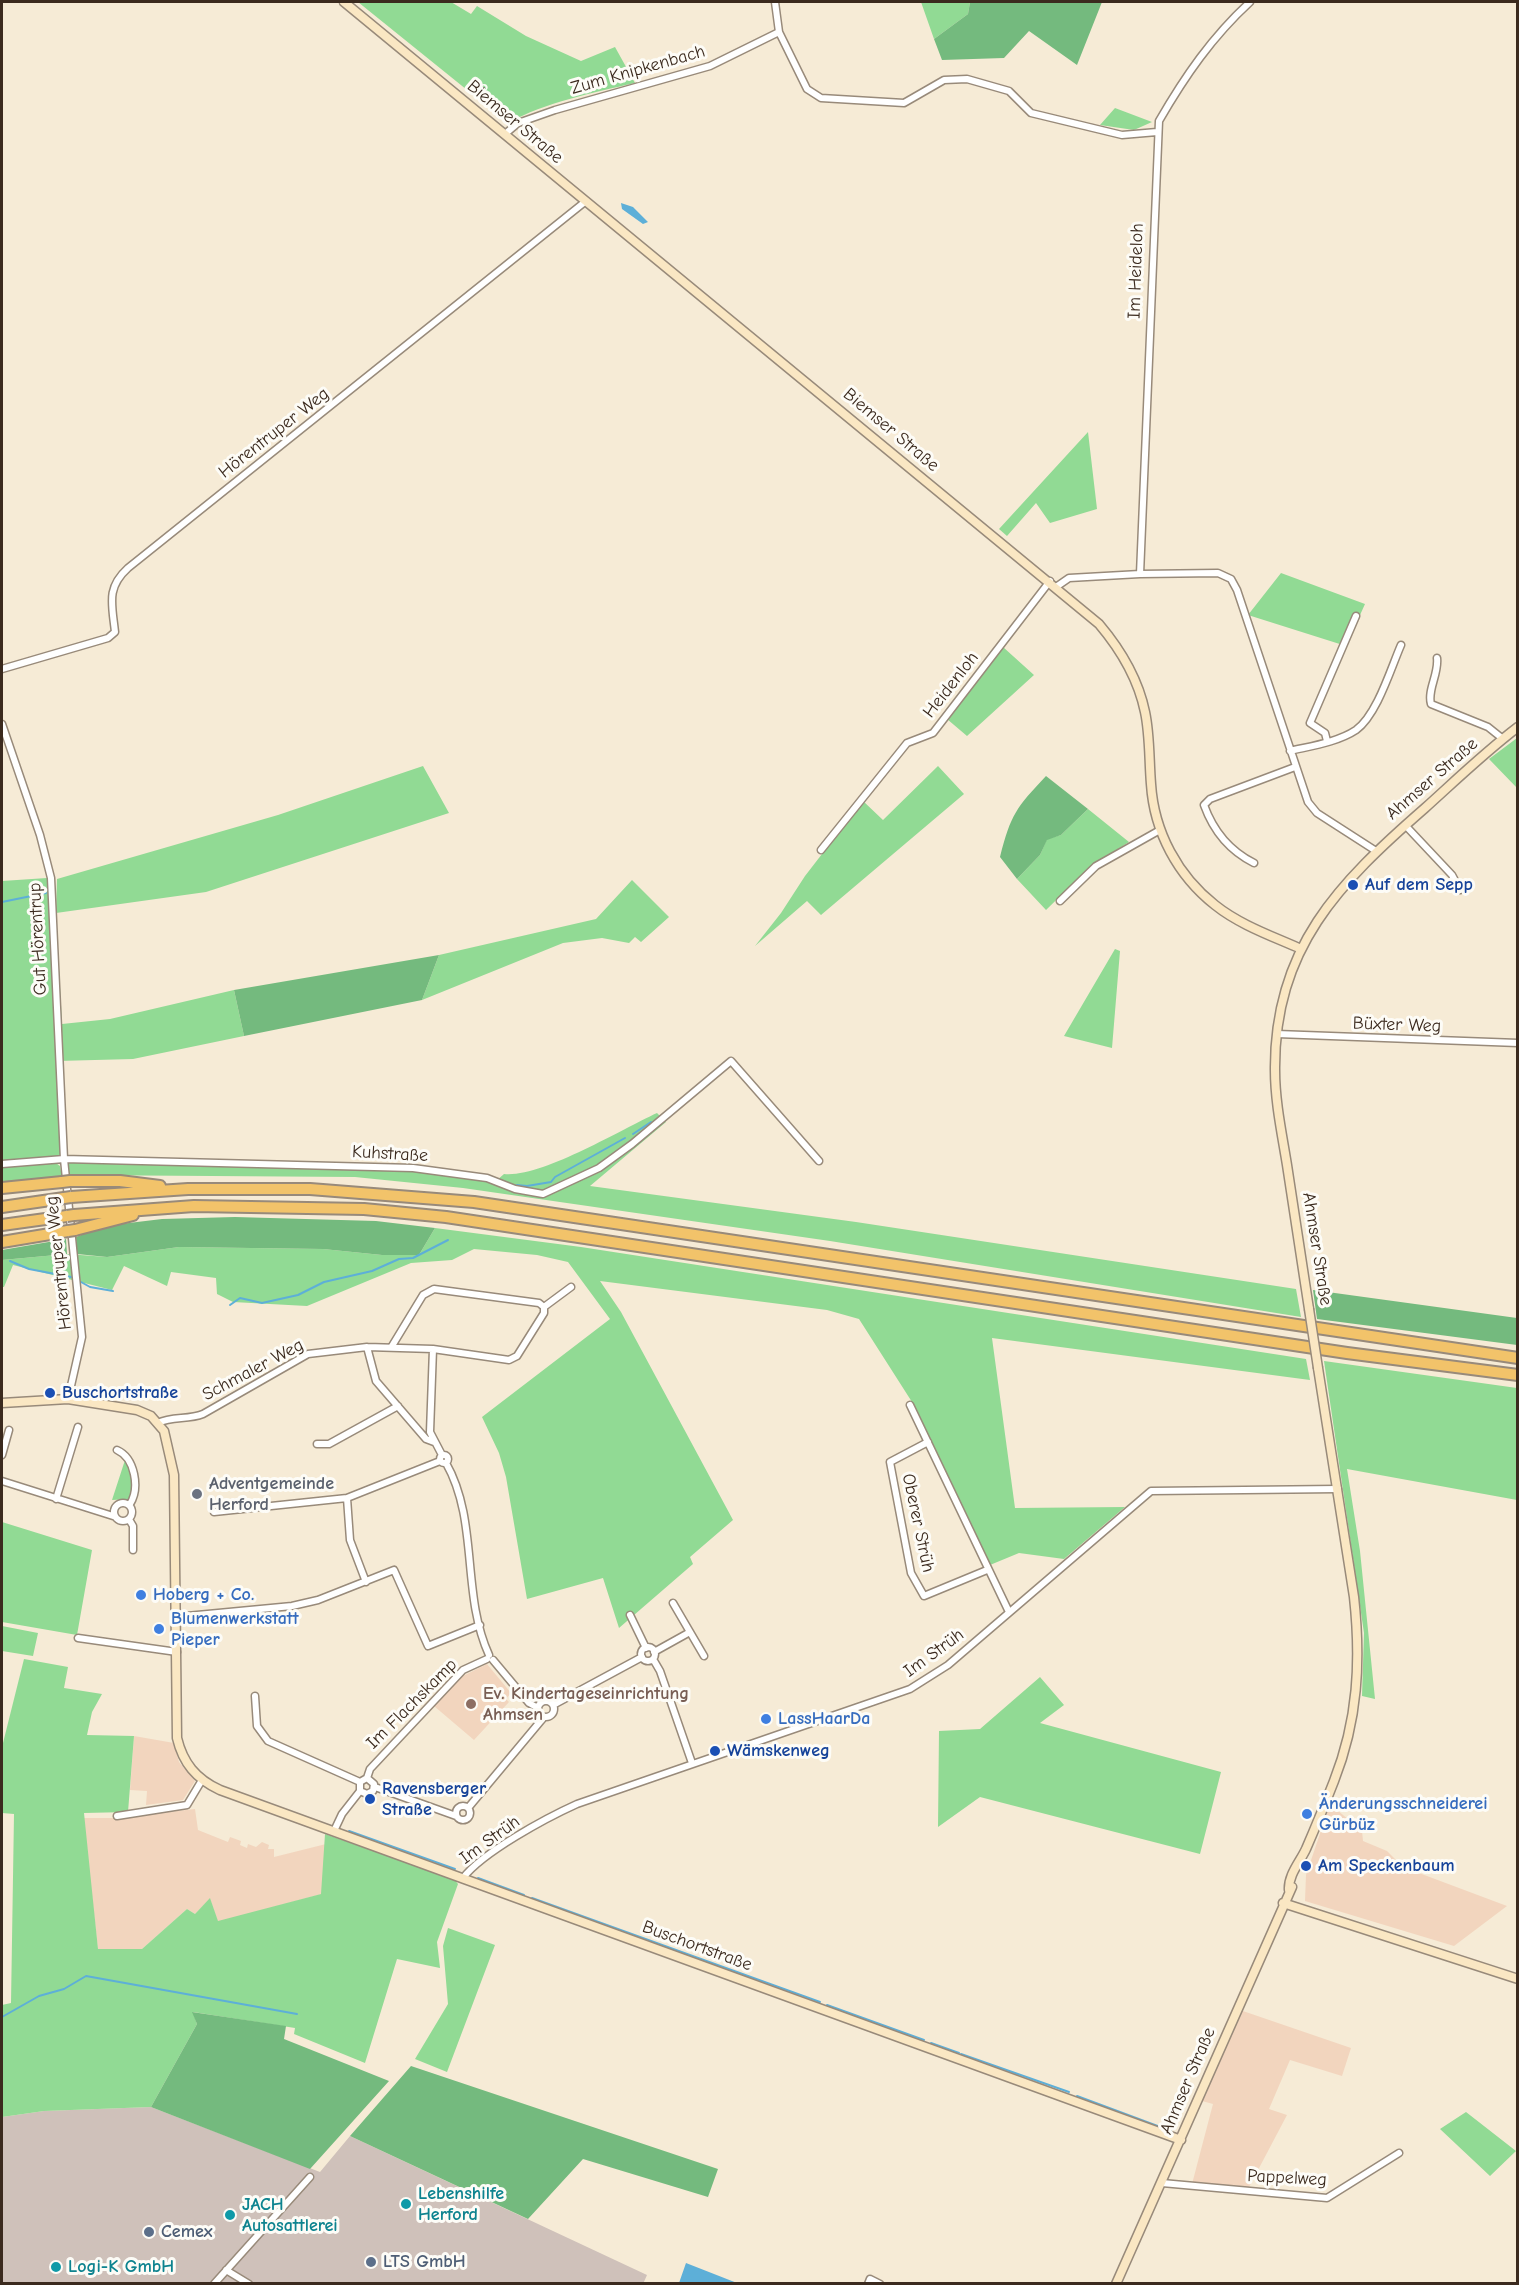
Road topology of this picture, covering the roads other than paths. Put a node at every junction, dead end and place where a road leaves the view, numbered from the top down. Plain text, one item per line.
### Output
1 (344, 2) edge
2 (775, 2) edge
3 (1250, 2) edge
4 (779, 32) junction
5 (1157, 132) junction
6 (505, 134) junction
7 (586, 201) junction
8 (1140, 573) junction
9 (1053, 584) junction
10 (1356, 616) dead end
11 (1401, 645) dead end
12 (1437, 658) dead end
13 (2, 669) edge
14 (2, 724) edge
15 (1518, 727) edge
16 (1503, 739) junction
17 (1327, 741) junction
18 (1290, 751) junction
19 (1295, 767) junction
20 (1405, 825) junction
21 (1160, 830) junction
22 (821, 850) dead end
23 (1376, 851) junction
24 (1254, 863) dead end
25 (1460, 890) dead end
26 (1059, 902) dead end
27 (1301, 949) junction
28 (1277, 1034) junction
29 (1518, 1043) edge
30 (64, 1159) junction
31 (819, 1161) dead end
32 (2, 1164) edge
33 (2, 1188) edge
34 (188, 1189) junction
35 (2, 1207) edge
36 (166, 1207) junction
37 (2, 1225) edge
38 (2, 1242) edge
39 (571, 1287) dead end
40 (544, 1307) junction
41 (392, 1346) junction
42 (367, 1347) junction
43 (433, 1349) junction
44 (1518, 1358) edge
45 (1518, 1375) edge
46 (68, 1399) junction
47 (2, 1402) edge
48 (910, 1405) dead end
49 (398, 1406) junction
50 (158, 1423) junction
51 (78, 1427) dead end
52 (9, 1430) dead end
53 (434, 1442) junction
54 (928, 1442) junction
55 (318, 1444) dead end
56 (117, 1450) dead end
57 (2, 1455) edge
58 (443, 1460) junction
59 (2, 1481) edge
60 (1338, 1489) junction
61 (56, 1498) junction
62 (347, 1498) junction
63 (130, 1504) junction
64 (214, 1512) dead end
65 (113, 1516) junction
66 (130, 1521) junction
67 (133, 1550) dead end
68 (987, 1570) junction
69 (366, 1582) junction
70 (673, 1603) dead end
71 (1009, 1612) junction
72 (630, 1614) dead end
73 (176, 1617) junction
74 (480, 1625) junction
75 (690, 1632) junction
76 (78, 1638) dead end
77 (646, 1648) junction
78 (177, 1652) junction
79 (654, 1655) junction
80 (704, 1656) dead end
81 (490, 1658) junction
82 (642, 1658) junction
83 (255, 1696) dead end
84 (553, 1705) junction
85 (538, 1708) junction
86 (544, 1717) junction
87 (692, 1763) junction
88 (367, 1778) junction
89 (202, 1780) junction
90 (360, 1782) junction
91 (375, 1787) junction
92 (360, 1791) junction
93 (468, 1808) junction
94 (117, 1816) dead end
95 (456, 1816) junction
96 (334, 1832) junction
97 (463, 1878) junction
98 (1283, 1903) junction
99 (1518, 1979) edge
100 (1180, 2140) junction
101 (1398, 2152) dead end
102 (310, 2177) dead end
103 (1162, 2183) junction
104 (226, 2270) junction
105 (869, 2281) edge
106 (214, 2283) edge
107 (249, 2283) edge
108 (880, 2283) edge
109 (1116, 2283) edge

1 - 6 street, Biemser Straße
2 - 4 street
3 - 5 street, Im Heideloh
4 - 5 street
4 - 6 street, Zum Knipkenbach
5 - 8 street, Im Heideloh
6 - 7 street, Biemser Straße
7 - 9 street, Biemser Straße
7 - 13 street, Hörentruper Weg
8 - 9 street
8 - 18 street
9 - 21 street, Biemser Straße
9 - 22 street, Heidenloh
10 - 17 street
11 - 17 street
12 - 16 street
14 - 30 street, Gut Hörentrup
15 - 16 street, Ahmser Straße
16 - 20 street, Ahmser Straße
17 - 18 street
18 - 19 street
19 - 23 street
19 - 24 street
20 - 23 street, Ahmser Straße
20 - 25 street
21 - 26 street
21 - 27 street, Biemser Straße
23 - 27 street, Ahmser Straße
27 - 28 street, Ahmser Straße
28 - 29 street, Büxter Weg
28 - 60 street, Ahmser Straße, bridge
30 - 31 street, Kuhstraße
30 - 32 street, Kuhstraße
30 - 46 street, Hörentruper Weg
33 - 34 highway
34 - 35 highway
34 - 44 highway
36 - 37 highway
36 - 38 highway
36 - 45 highway
39 - 40 street
40 - 41 street
40 - 43 street, Schmaler Weg
41 - 42 street, Schmaler Weg
41 - 43 street, Schmaler Weg
42 - 49 street
42 - 50 street, Schmaler Weg
43 - 53 street
46 - 47 street
46 - 50 street
48 - 54 street, Oberer Strüh
49 - 53 street
49 - 55 street
50 - 73 street, Buschortstraße
51 - 61 street
52 - 57 street
53 - 58 street
54 - 68 street, Oberer Strüh
54 - 68 street, Oberer Strüh
56 - 63 street
58 - 62 street
58 - 74 street
59 - 61 street
60 - 71 street, Im Strüh
60 - 98 street, Ahmser Straße
61 - 65 street
62 - 64 street
62 - 69 street
63 - 65 street
63 - 66 street
65 - 66 street
66 - 67 street
68 - 71 street, Oberer Strüh
69 - 73 street
69 - 74 street
70 - 75 street
71 - 87 street, Im Strüh
72 - 77 street
73 - 78 street, Buschortstraße
74 - 81 street
75 - 79 street
75 - 80 street
76 - 78 street
77 - 79 street
77 - 82 street
78 - 89 street, Buschortstraße
79 - 82 street
79 - 87 street
81 - 85 street
81 - 88 street, Im Flachskamp
82 - 84 street
83 - 90 street
84 - 85 street
84 - 86 street
85 - 86 street
86 - 93 street
87 - 97 street, Im Strüh
88 - 90 street, Im Flachskamp
88 - 91 street, Im Flachskamp
89 - 94 street
89 - 96 street, Buschortstraße
90 - 92 street
91 - 92 street
91 - 95 street
92 - 96 street
93 - 95 street
93 - 95 street
96 - 97 street, Buschortstraße
97 - 100 street, Buschortstraße
98 - 99 street
98 - 100 street, Ahmser Straße
100 - 103 street, Ahmser Straße
101 - 103 street, Pappelweg
102 - 104 street
103 - 109 street, Ahmser Straße
104 - 106 street
104 - 107 street
105 - 108 street

